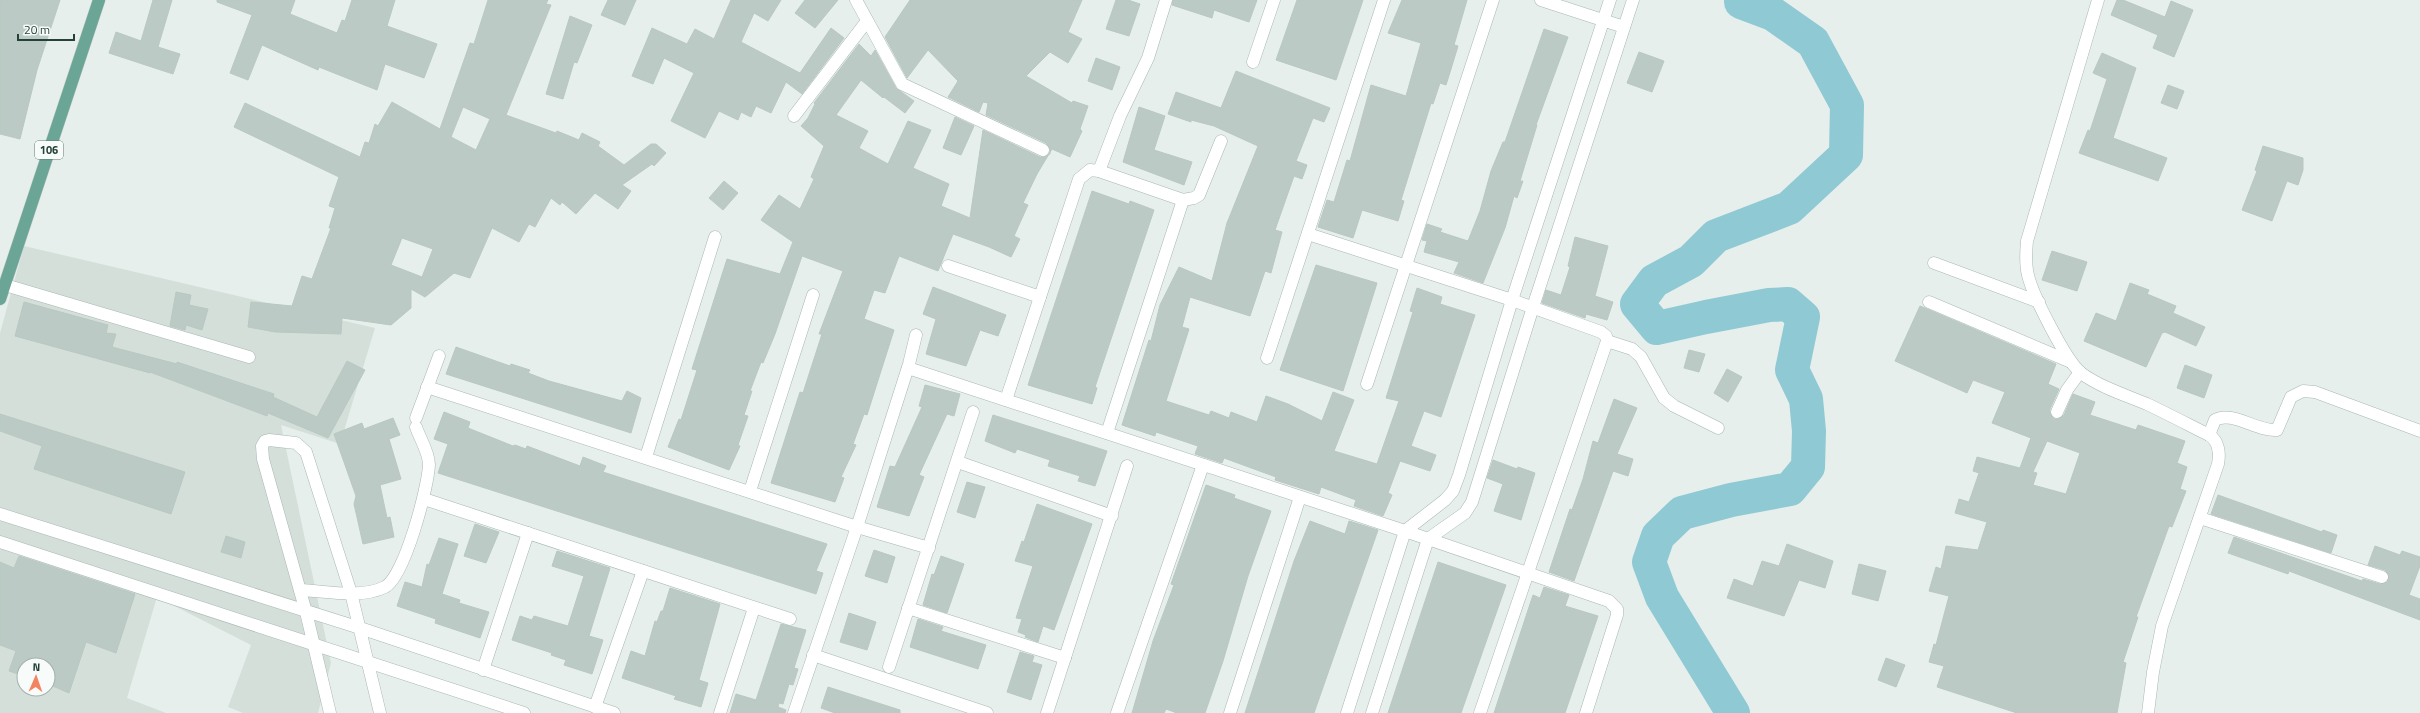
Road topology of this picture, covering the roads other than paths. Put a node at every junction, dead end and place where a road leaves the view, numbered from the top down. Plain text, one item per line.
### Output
1 (99, 0) edge
2 (856, 0) edge
3 (1166, 0) edge
4 (1274, 0) edge
5 (1384, 0) edge
6 (1493, 0) edge
7 (1541, 0) edge
8 (1610, 0) edge
9 (1633, 0) edge
10 (2098, 0) edge
11 (867, 20) junction
12 (1603, 20) junction
13 (1624, 27) junction
14 (1253, 62) dead end
15 (794, 116) dead end
16 (1221, 141) dead end
17 (1043, 150) dead end
18 (1099, 171) junction
19 (1183, 200) junction
20 (1308, 234) junction
21 (715, 237) dead end
22 (1934, 263) dead end
23 (948, 266) dead end
24 (1406, 266) junction
25 (5, 285) junction
26 (813, 295) dead end
27 (1040, 297) junction
28 (0, 299) edge
29 (1512, 300) junction
30 (1929, 302) dead end
31 (2039, 302) junction
32 (1533, 307) junction
33 (916, 334) dead end
34 (1607, 341) junction
35 (439, 356) dead end
36 (249, 357) dead end
37 (1267, 358) dead end
38 (2072, 362) junction
39 (908, 368) junction
40 (2080, 372) junction
41 (1367, 384) dead end
42 (428, 386) junction
43 (1006, 400) junction
44 (973, 412) dead end
45 (2057, 412) dead end
46 (1718, 428) dead end
47 (2420, 431) edge
48 (1107, 433) junction
49 (2209, 435) junction
50 (646, 457) junction
51 (958, 462) junction
52 (1203, 465) junction
53 (1127, 466) dead end
54 (750, 491) junction
55 (1300, 497) junction
56 (424, 499) junction
57 (0, 514) edge
58 (1112, 516) junction
59 (2200, 518) junction
60 (857, 527) junction
61 (1405, 531) junction
62 (528, 533) junction
63 (1428, 539) junction
64 (0, 542) edge
65 (929, 548) junction
66 (643, 571) junction
67 (1527, 572) junction
68 (2382, 576) dead end
69 (300, 590) junction
70 (351, 593) junction
71 (754, 608) junction
72 (908, 608) junction
73 (306, 612) junction
74 (790, 620) dead end
75 (360, 628) junction
76 (315, 645) junction
77 (813, 655) junction
78 (1065, 658) junction
79 (368, 662) junction
80 (889, 667) dead end
81 (484, 670) junction
82 (595, 707) junction
83 (330, 713) edge
84 (380, 713) edge
85 (524, 713) edge
86 (614, 713) edge
87 (720, 713) edge
88 (794, 713) edge
89 (987, 713) edge
90 (1047, 713) edge
91 (1117, 713) edge
92 (1230, 713) edge
93 (1347, 713) edge
94 (1372, 713) edge
95 (1480, 713) edge
96 (1586, 713) edge
97 (2148, 713) edge

1 - 25 main road, 106
2 - 11 street
3 - 18 street
4 - 14 street
5 - 20 street
6 - 24 street
7 - 12 street
8 - 12 street
9 - 13 street
10 - 31 street
11 - 15 street
11 - 17 street
12 - 13 street
12 - 29 street
13 - 32 street
16 - 19 street
18 - 19 street
18 - 27 street
19 - 48 street
20 - 24 street
20 - 37 street
21 - 50 street
22 - 31 street
23 - 27 street
24 - 29 street
24 - 41 street
25 - 28 main road, 106
25 - 36 street
26 - 54 street
27 - 43 street
29 - 32 street
29 - 61 street
30 - 38 street
31 - 38 street
32 - 34 street
32 - 63 street
33 - 39 street
34 - 46 street
34 - 67 street
35 - 42 street
38 - 40 street
39 - 43 street
39 - 60 street
40 - 45 street
40 - 49 street
42 - 50 street
42 - 56 street
43 - 48 street
44 - 51 street
47 - 49 street
48 - 52 street
49 - 59 street
50 - 54 street
51 - 58 street
51 - 65 street
52 - 55 street
52 - 91 street
53 - 58 street
54 - 60 street
55 - 61 street
55 - 92 street
56 - 62 street
56 - 70 street
57 - 73 street
58 - 78 street
59 - 68 street
59 - 97 street
60 - 65 street
60 - 77 street
61 - 63 street
61 - 93 street
62 - 66 street
62 - 81 street
63 - 67 street
63 - 94 street
64 - 76 street
65 - 72 street
66 - 71 street
66 - 82 street
67 - 95 street
67 - 96 street
69 - 70 street
69 - 70 street
69 - 73 street
70 - 75 street
71 - 74 street
71 - 87 street
72 - 78 street
72 - 80 street
73 - 75 street
73 - 76 street
75 - 79 street
75 - 81 street
76 - 79 street
76 - 83 street
77 - 88 street
77 - 89 street
78 - 90 street
79 - 84 street
79 - 85 street
81 - 82 street
82 - 86 street

